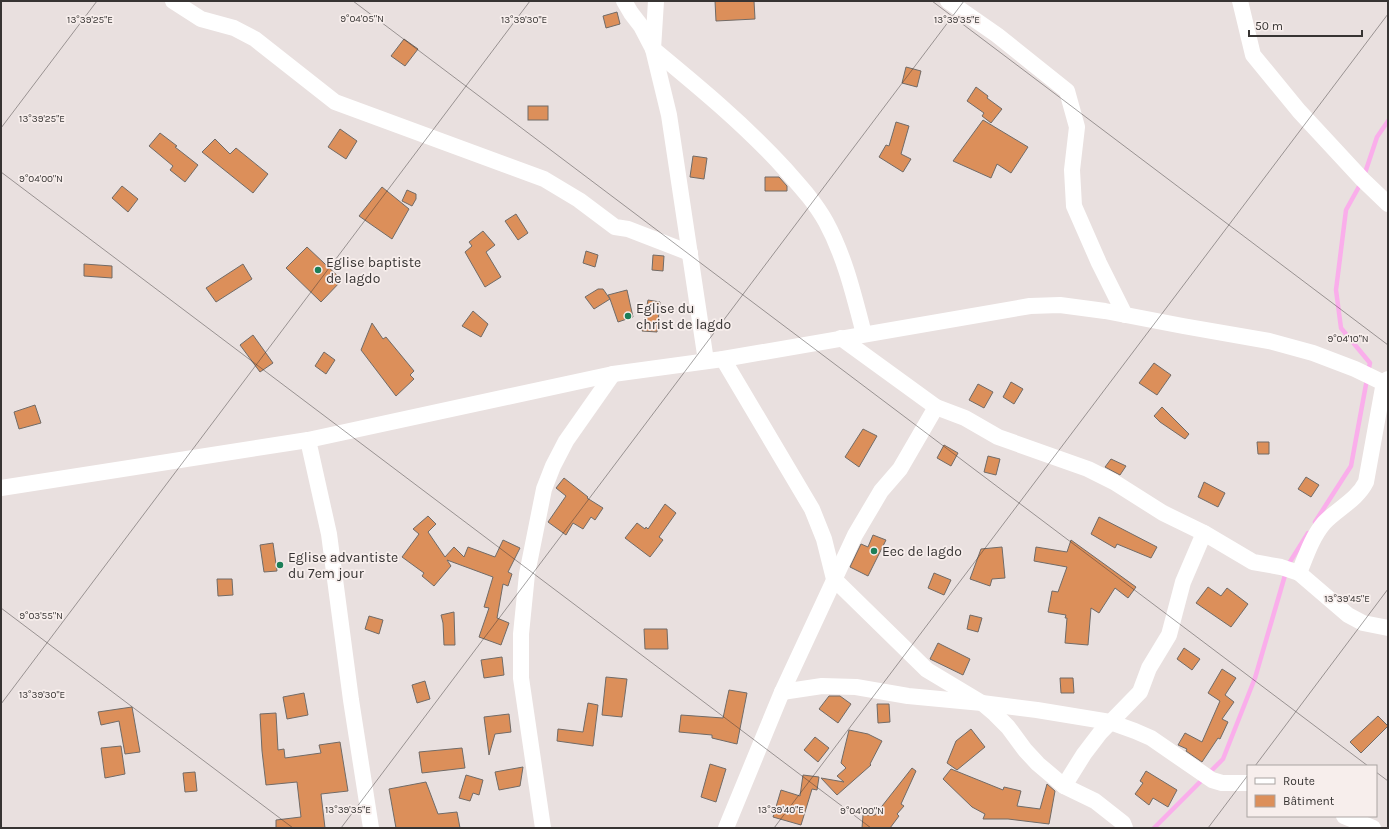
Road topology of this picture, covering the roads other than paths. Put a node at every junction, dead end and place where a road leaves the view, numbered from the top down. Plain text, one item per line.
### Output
1 (173, 1) edge
2 (624, 1) edge
3 (656, 1) edge
4 (948, 1) edge
5 (1240, 1) edge
6 (653, 49) junction
7 (1388, 204) edge
8 (690, 253) junction
9 (1125, 315) junction
10 (864, 334) junction
11 (841, 338) junction
12 (723, 359) junction
13 (706, 361) junction
14 (613, 374) junction
15 (1387, 382) edge
16 (936, 407) junction
17 (1384, 407) edge
18 (308, 440) junction
19 (1, 488) edge
20 (1204, 533) junction
21 (1299, 573) junction
22 (834, 579) junction
23 (1388, 628) edge
24 (782, 692) junction
25 (982, 703) junction
26 (1110, 722) junction
27 (1247, 783) edge
28 (1064, 786) junction
29 (1346, 817) edge
30 (371, 828) edge
31 (543, 828) edge
32 (726, 828) edge
33 (1125, 828) edge
34 (1373, 828) edge

1 - 8 street
2 - 6 street
3 - 6 street
4 - 9 street
5 - 7 street
6 - 8 street
6 - 10 street
8 - 13 street
9 - 10 street
9 - 15 street
10 - 11 street
11 - 12 street
11 - 16 street
12 - 13 street
12 - 22 street
13 - 14 street
14 - 18 street
14 - 31 street
15 - 17 street
16 - 20 street
16 - 22 street
17 - 21 street
18 - 19 street
18 - 30 street
20 - 21 street
20 - 26 street
21 - 23 street
22 - 24 street
22 - 25 street
24 - 25 street
24 - 32 street
25 - 26 street
25 - 28 street
26 - 27 street
26 - 28 street
28 - 33 street
29 - 34 street

